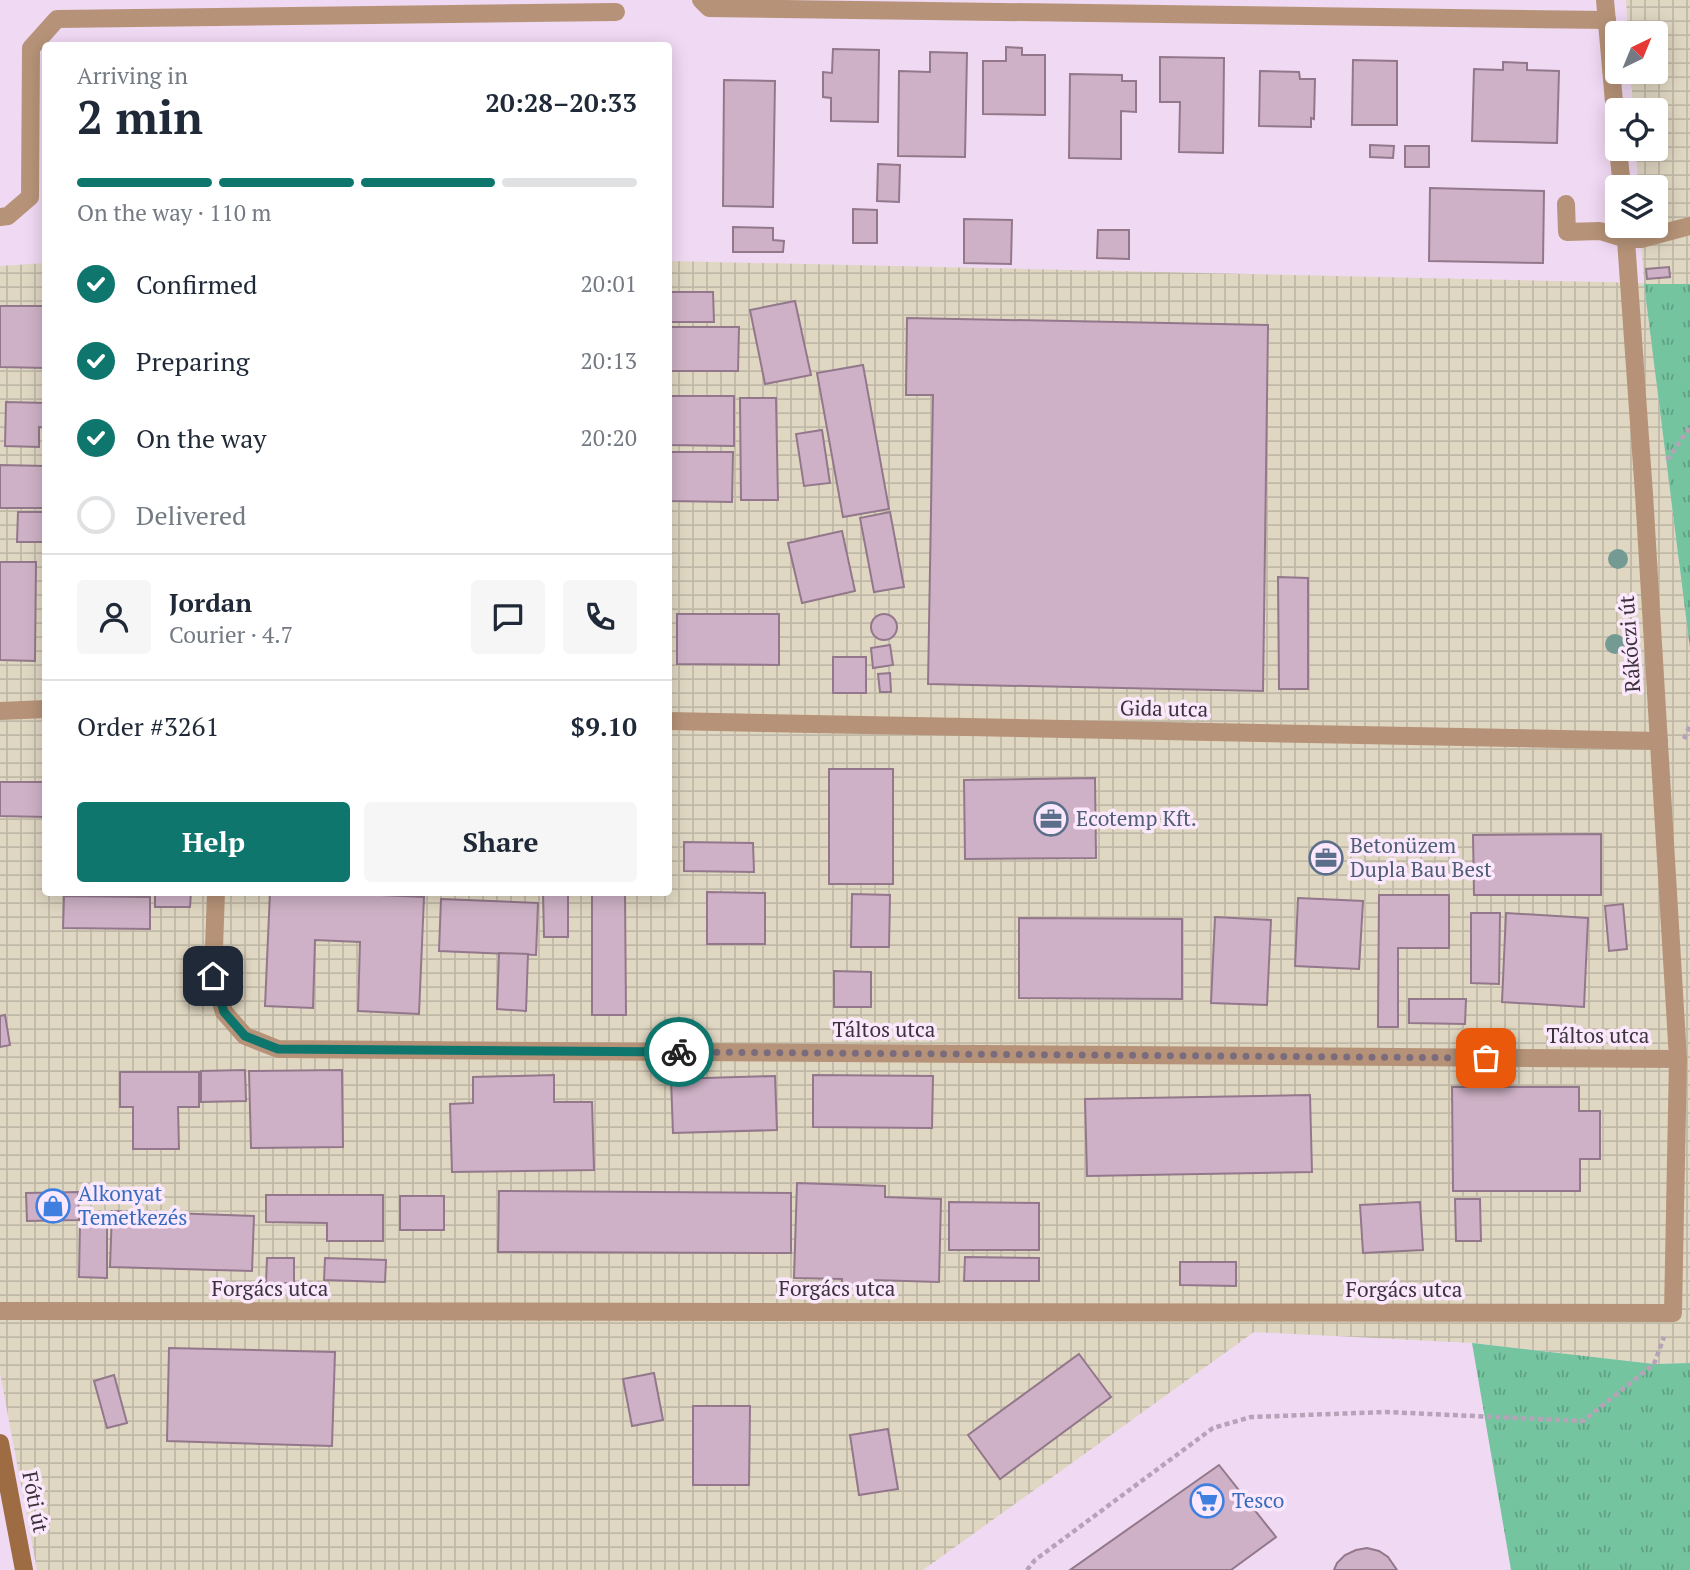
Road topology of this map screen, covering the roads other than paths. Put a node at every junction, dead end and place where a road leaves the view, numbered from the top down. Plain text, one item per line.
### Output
1 (1605, 0) edge
2 (705, 4) edge
3 (616, 12) dead end
4 (1607, 20) junction
5 (1614, 98) edge
6 (1566, 204) dead end
7 (0, 217) edge
8 (1690, 226) edge
9 (1605, 231) edge
10 (1668, 232) edge
11 (1625, 238) edge
12 (42, 709) edge
13 (0, 711) edge
14 (672, 722) edge
15 (1659, 741) junction
16 (216, 896) edge
17 (1678, 1059) junction
18 (0, 1311) edge
19 (1674, 1313) joint
20 (1, 1452) edge
21 (24, 1570) edge

1 - 4 street
2 - 4 street
3 - 7 street
4 - 5 street
6 - 9 street
8 - 10 street
11 - 15 street, Rákóczi út
12 - 13 street
14 - 15 street, Gida utca
15 - 17 street, Rákóczi út
16 - 17 street, Táltos utca
17 - 19 street, Rákóczi út
18 - 19 street, Forgács utca
20 - 21 main road, Fóti út

